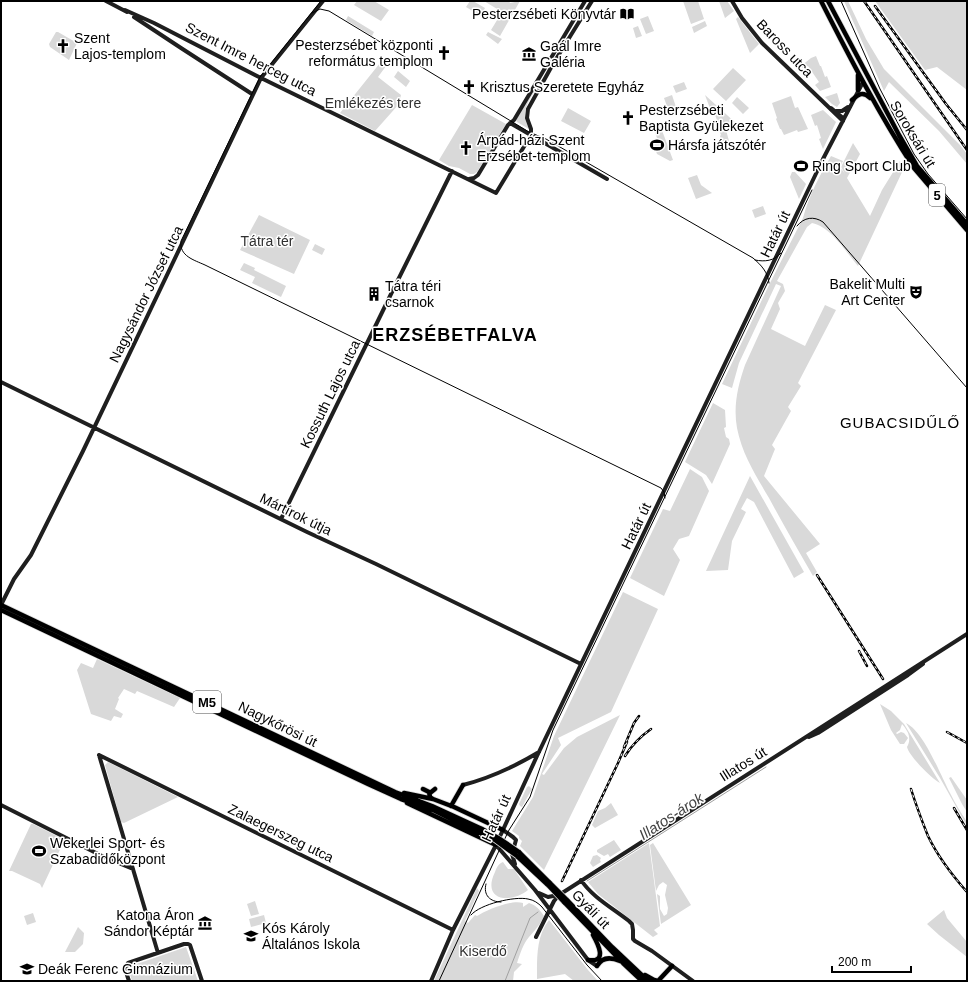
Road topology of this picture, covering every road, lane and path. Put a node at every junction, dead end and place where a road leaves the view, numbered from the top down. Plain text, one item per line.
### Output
1 (106, 1) edge
2 (323, 1) edge
3 (585, 1) edge
4 (592, 1) edge
5 (732, 1) edge
6 (821, 1) edge
7 (828, 1) edge
8 (125, 10) junction
9 (856, 69) junction
10 (863, 69) junction
11 (261, 78) junction
12 (862, 82) junction
13 (858, 90) junction
14 (252, 94) junction
15 (877, 94) junction
16 (852, 100) junction
17 (873, 100) junction
18 (828, 106) junction
19 (850, 106) junction
20 (836, 111) junction
21 (843, 120) junction
22 (509, 123) junction
23 (531, 135) junction
24 (452, 171) junction
25 (478, 175) junction
26 (469, 179) junction
27 (607, 179) dead end
28 (478, 184) junction
29 (967, 224) edge
30 (967, 230) edge
31 (1, 382) edge
32 (94, 427) junction
33 (281, 519) junction
34 (1, 605) edge
35 (1, 610) edge
36 (967, 634) edge
37 (581, 664) junction
38 (539, 752) junction
39 (525, 760) junction
40 (534, 762) junction
41 (463, 785) joint
42 (423, 789) dead end
43 (435, 789) dead end
44 (389, 790) junction
45 (430, 793) junction
46 (401, 799) junction
47 (433, 799) junction
48 (1, 805) edge
49 (451, 806) junction
50 (502, 830) junction
51 (481, 831) junction
52 (496, 845) junction
53 (517, 868) junction
54 (133, 869) junction
55 (581, 880) junction
56 (535, 890) junction
57 (559, 895) junction
58 (542, 900) junction
59 (554, 901) junction
60 (565, 901) junction
61 (550, 910) junction
62 (589, 929) junction
63 (453, 930) junction
64 (536, 937) dead end
65 (158, 953) junction
66 (588, 960) junction
67 (623, 963) junction
68 (597, 966) joint
69 (672, 966) junction
70 (639, 973) junction
71 (129, 981) edge
72 (202, 981) edge
73 (431, 981) edge
74 (642, 981) edge
75 (648, 981) edge
76 (658, 981) edge
77 (693, 981) edge

1 - 8 street
2 - 11 street, Nagysándor József utca
3 - 22 street
4 - 23 street
5 - 18 street, Baross utca
6 - 9 main road, 5
7 - 10 main road, 5
8 - 11 street, Szent Imre herceg utca
8 - 14 street
9 - 12 main road, 5
9 - 13 main road
10 - 12 main road
10 - 15 main road, Soroksári út / 5
11 - 14 street, Nagysándor József utca
11 - 24 street, Szent Imre herceg utca
12 - 13 street, Határ út
12 - 15 main road
12 - 17 main road, Soroksári út / 5
13 - 16 street, Határ út
14 - 32 street, Nagysándor József utca
15 - 29 main road, Soroksári út / 5
16 - 17 main road
16 - 19 street, Határ út
17 - 30 main road, Soroksári út / 5
18 - 20 street, Baross utca
18 - 21 street, Baross utca
19 - 20 street
19 - 21 street, Határ út
20 - 21 street, Baross utca
21 - 37 street, Határ út
22 - 23 street
22 - 25 street
23 - 27 street
23 - 28 street, Szent Imre herceg utca
24 - 26 street, Szent Imre herceg utca
24 - 33 street, Kossuth Lajos utca
25 - 26 street
25 - 28 street
26 - 28 street, Szent Imre herceg utca
31 - 32 street, Mártírok útja
32 - 33 street, Mártírok útja
32 - 34 street, Nagysándor József utca
33 - 37 street, Mártírok útja
34 - 44 main road, Nagykőrösi út / M5
35 - 46 main road, Nagykőrösi út / M5
36 - 55 street, Illatos út
37 - 38 street, Határ út
38 - 39 street
38 - 40 street, Határ út
39 - 40 street
39 - 41 street
40 - 50 street, Határ út
41 - 49 main road
42 - 45 main road
43 - 45 main road
44 - 47 main road
44 - 51 main road, Nagykőrösi út / M5
45 - 47 main road
46 - 51 main road, Nagykőrösi út / M5
46 - 52 main road
47 - 49 main road
48 - 54 street
49 - 50 main road
50 - 52 street, Határ út
50 - 53 street
51 - 60 main road, Gyáli út / M5, bridge
52 - 53 street
52 - 63 street, Határ út
53 - 56 street
54 - 63 street, Zalaegerszeg utca
54 - 65 street
55 - 57 street, Illatos út
55 - 69 street, Gyáli út
56 - 57 street
56 - 58 street
57 - 59 street, Illatos út
58 - 59 street
58 - 61 street
59 - 61 street, Illatos út
60 - 62 main road, Gyáli út / M5
60 - 70 main road, Gyáli út / M5
61 - 64 street, Illatos út
61 - 66 street
62 - 66 main road
62 - 67 main road, Gyáli út / M5
63 - 73 street, Határ út
65 - 71 street
65 - 72 street
66 - 68 street
67 - 68 main road
67 - 74 main road, Gyáli út / M5
69 - 76 main road
69 - 77 street, Gyáli út
70 - 75 main road, Gyáli út / M5
70 - 76 main road

